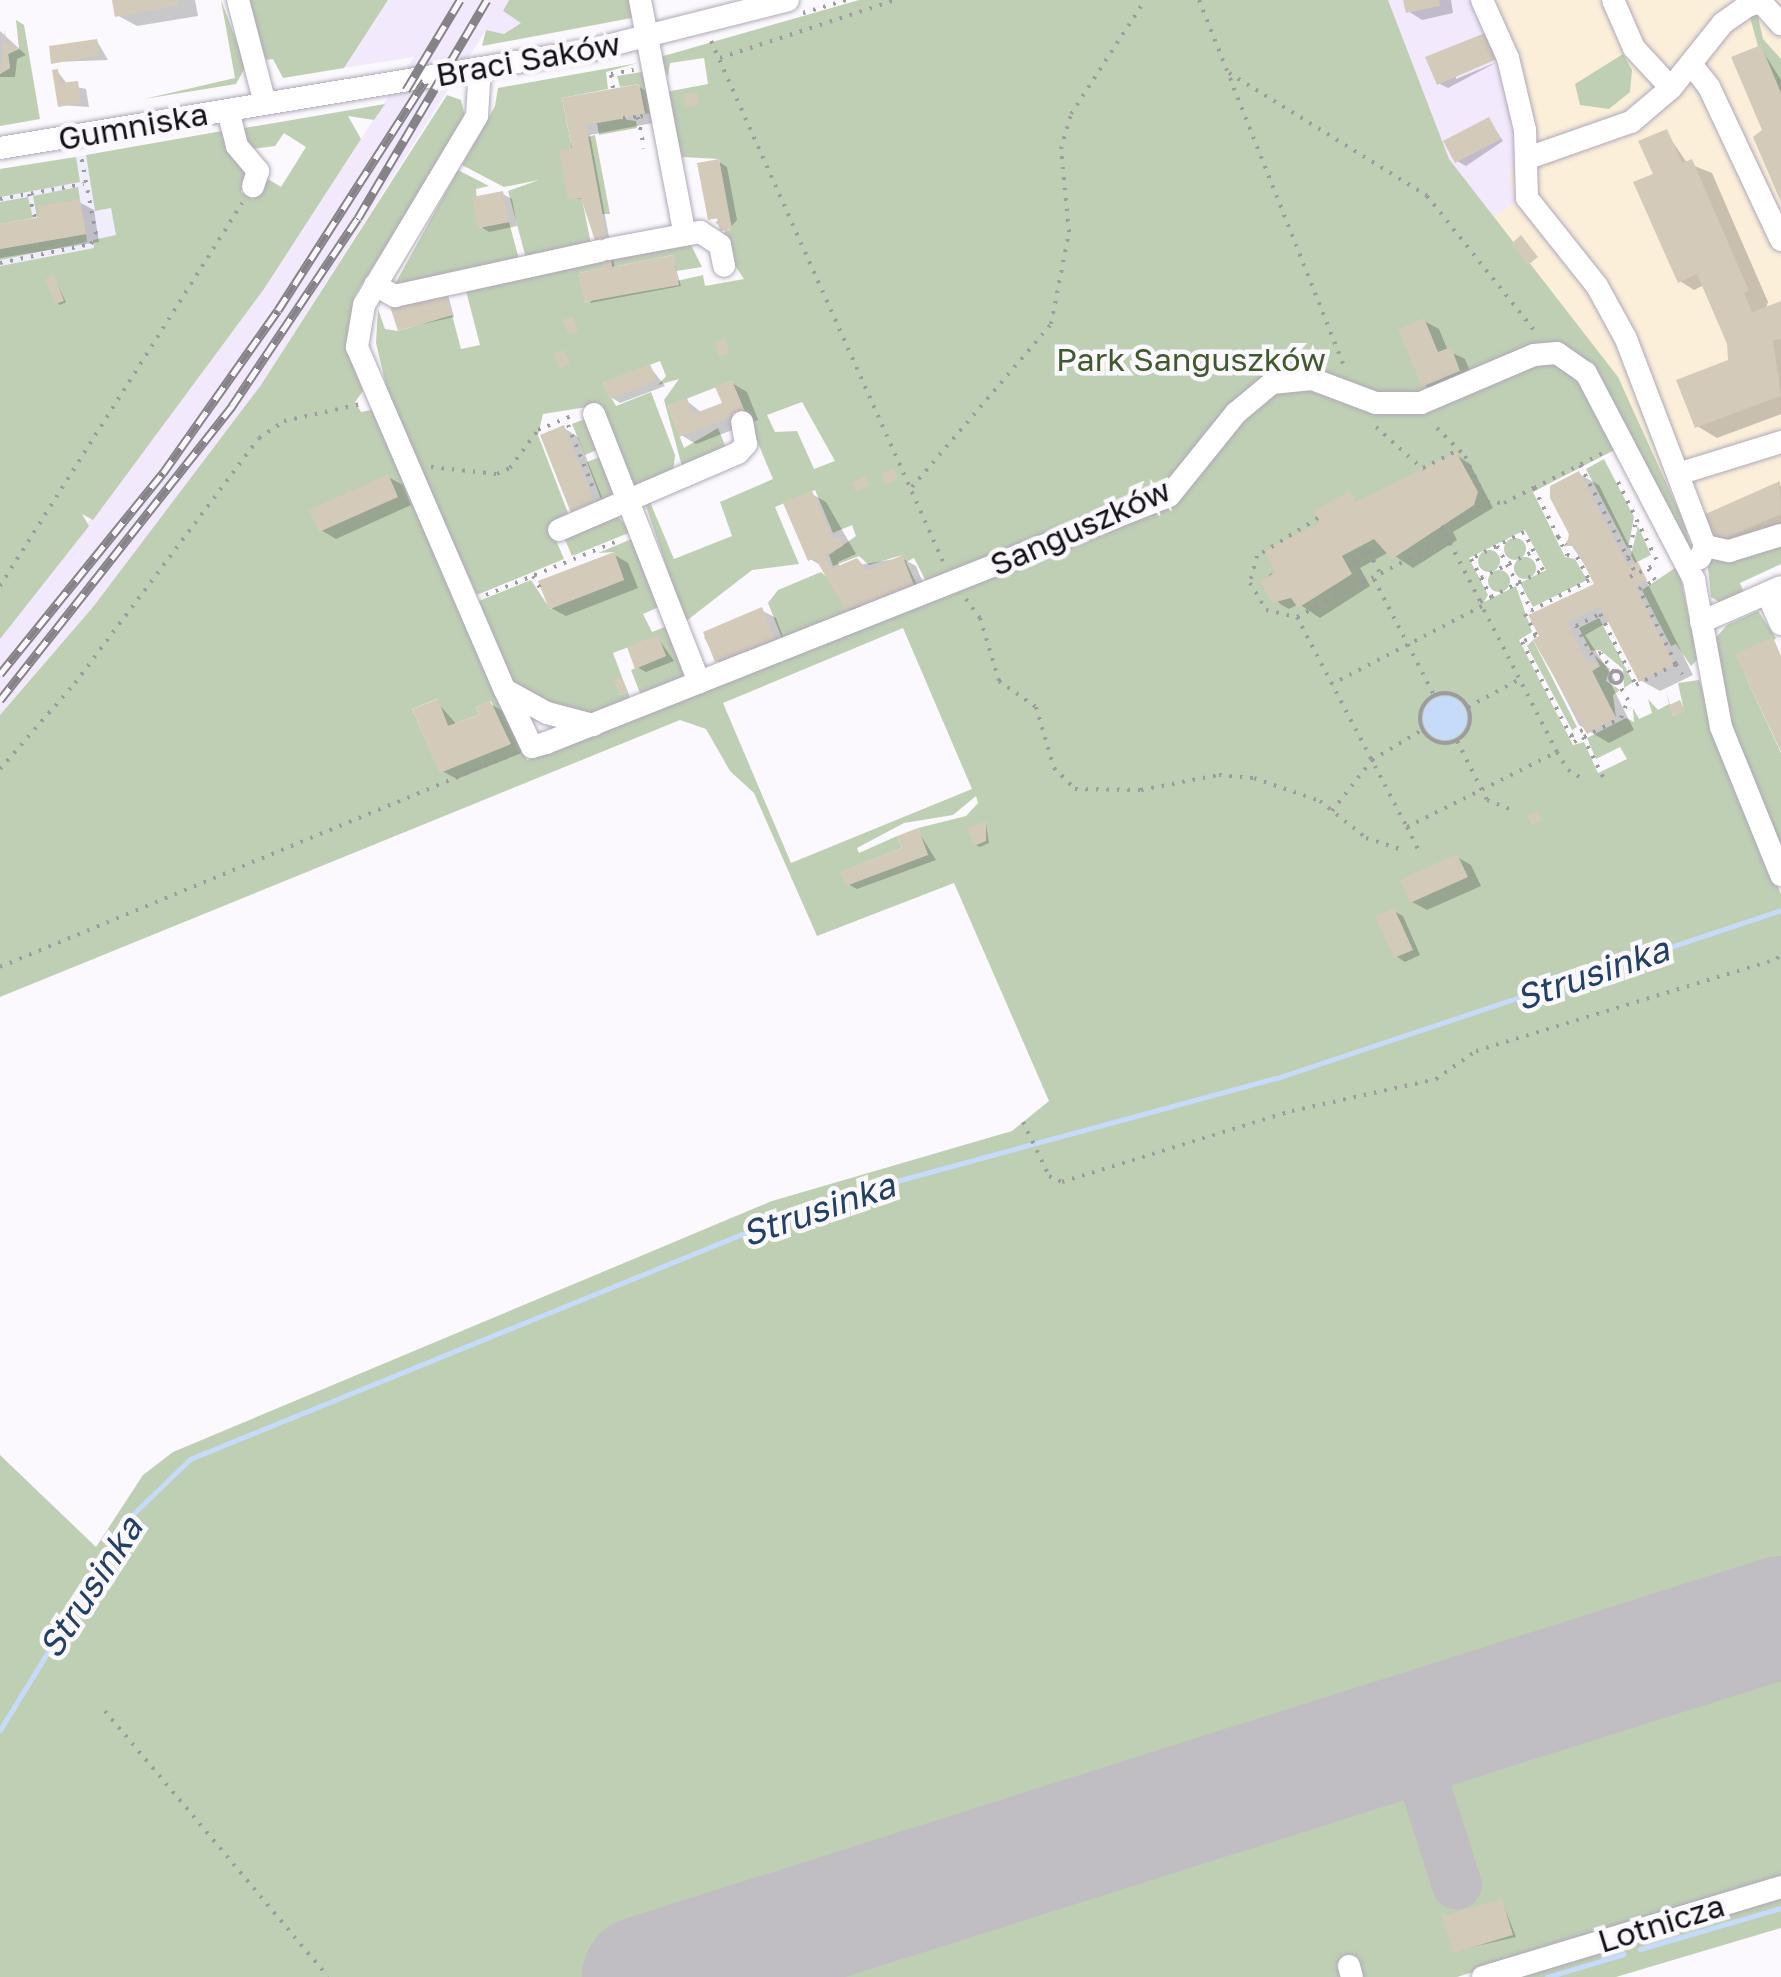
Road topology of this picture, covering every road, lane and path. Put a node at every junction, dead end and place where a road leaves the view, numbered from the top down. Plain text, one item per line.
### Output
1 (238, 0) edge
2 (640, 0) edge
3 (788, 0) edge
4 (895, 0) edge
5 (1145, 0) edge
6 (1200, 0) edge
7 (1482, 0) edge
8 (1613, 0) edge
9 (1734, 6) edge
10 (1781, 24) edge
11 (711, 41) dead end
12 (645, 47) junction
13 (720, 58) junction
14 (1690, 64) junction
15 (480, 68) junction
16 (1229, 73) junction
17 (613, 88) dead end
18 (1671, 88) junction
19 (265, 104) junction
20 (228, 110) junction
21 (624, 118) dead end
22 (638, 118) dead end
23 (0, 148) edge
24 (80, 152) dead end
25 (1528, 158) junction
26 (86, 184) junction
27 (253, 186) joint
28 (29, 194) junction
29 (0, 200) edge
30 (35, 218) dead end
31 (685, 235) junction
32 (1781, 240) edge
33 (0, 263) edge
34 (724, 266) dead end
35 (378, 295) junction
36 (1545, 351) junction
37 (1356, 396) junction
38 (377, 398) junction
39 (594, 414) joint
40 (742, 422) dead end
41 (568, 426) dead end
42 (1376, 427) dead end
43 (1438, 428) dead end
44 (1781, 442) edge
45 (1613, 448) junction
46 (1458, 450) junction
47 (403, 458) junction
48 (1580, 465) junction
49 (1678, 474) junction
50 (912, 487) junction
51 (1534, 488) junction
52 (632, 501) junction
53 (1488, 502) junction
54 (603, 512) junction
55 (1318, 518) dead end
56 (1636, 518) junction
57 (559, 530) dead end
58 (639, 532) junction
59 (1781, 535) edge
60 (1558, 537) junction
61 (1447, 539) junction
62 (1566, 545) dead end
63 (1497, 546) junction
64 (1704, 546) junction
65 (1378, 547) dead end
66 (1534, 551) junction
67 (592, 552) junction
68 (1369, 552) junction
69 (1628, 558) junction
70 (595, 559) dead end
71 (1507, 564) junction
72 (1648, 568) junction
73 (1380, 574) junction
74 (533, 576) junction
75 (962, 578) junction
76 (1481, 578) junction
77 (1373, 579) junction
78 (1694, 580) junction
79 (1365, 582) junction
80 (1517, 583) junction
81 (0, 586) edge
82 (1774, 590) edge
83 (543, 593) dead end
84 (1491, 597) junction
85 (477, 599) dead end
86 (1481, 604) junction
87 (1532, 611) junction
88 (1297, 617) junction
89 (1701, 622) junction
90 (1781, 624) edge
91 (1408, 645) junction
92 (1592, 655) junction
93 (1596, 664) dead end
94 (1676, 664) junction
95 (1682, 674) dead end
96 (1520, 680) junction
97 (700, 682) junction
98 (1332, 684) junction
99 (505, 690) junction
100 (1434, 695) junction
101 (1468, 707) junction
102 (593, 725) junction
103 (1584, 729) dead end
104 (1422, 730) junction
105 (1571, 736) junction
106 (1584, 737) junction
107 (1456, 741) junction
108 (532, 747) junction
109 (1557, 752) junction
110 (1372, 760) junction
111 (0, 770) edge
112 (1603, 777) dead end
113 (1586, 781) dead end
114 (1481, 790) junction
115 (1332, 811) junction
116 (1516, 812) dead end
117 (1406, 828) junction
118 (1402, 850) dead end
119 (1418, 850) dead end
120 (1781, 874) edge
121 (1781, 951) edge
122 (0, 966) edge
123 (1022, 1122) dead end
124 (105, 1711) dead end
125 (1781, 1887) edge
126 (328, 1977) edge
127 (1483, 1977) edge

1 - 19 street
2 - 12 street
3 - 12 street, Braci Saków
4 - 13 path
5 - 50 path
6 - 16 path
7 - 25 street
8 - 18 street
9 - 10 street
9 - 14 street
11 - 13 path
12 - 15 street, Braci Saków
12 - 17 path
12 - 31 street
13 - 50 path
14 - 18 street
14 - 32 street
15 - 19 street, Braci Saków
15 - 35 street
16 - 36 path
16 - 37 path
18 - 25 street
19 - 20 street, Gumniska
20 - 23 street, Gumniska
20 - 27 street
21 - 22 path
24 - 26 path
25 - 49 street
26 - 28 path
26 - 33 path
27 - 81 path
28 - 29 path
28 - 30 path
31 - 34 street
31 - 35 street
35 - 38 street
36 - 37 street, Sanguszków
36 - 45 street
37 - 75 street, Sanguszków
38 - 47 street
38 - 111 path
39 - 47 path
39 - 52 street
40 - 52 street
41 - 54 path
42 - 46 path
43 - 46 path
44 - 49 street
45 - 48 path
45 - 56 path
45 - 78 street
46 - 53 path
47 - 99 street
48 - 51 path
48 - 69 path
49 - 64 street
50 - 75 path
51 - 53 path
51 - 60 path
52 - 54 street
52 - 58 street
53 - 61 path
54 - 57 street
55 - 88 path
56 - 69 path
56 - 72 path
58 - 67 path
58 - 97 street
59 - 64 street
60 - 62 path
60 - 87 path
61 - 73 path
61 - 86 path
63 - 66 path
63 - 71 path
63 - 76 path
64 - 78 street
65 - 68 path
66 - 71 path
66 - 80 path
67 - 70 path
67 - 74 path
68 - 73 path
68 - 79 path
69 - 72 path
71 - 76 path
71 - 80 path
72 - 94 path
73 - 77 path
74 - 83 path
74 - 85 path
75 - 97 street, Sanguszków
75 - 115 path
76 - 84 path
77 - 79 path
77 - 91 path
78 - 89 street
79 - 88 path
80 - 84 path
80 - 87 path
82 - 89 street
82 - 90 street
84 - 86 path
86 - 91 path
86 - 96 path
87 - 105 path
88 - 98 path
89 - 120 street
91 - 98 path
91 - 100 path
92 - 93 path
92 - 94 path
92 - 106 path
94 - 95 path
96 - 101 path
96 - 109 path
97 - 102 street, Sanguszków
98 - 110 path
99 - 102 street
99 - 108 street
100 - 101 path
100 - 104 path
101 - 107 path
102 - 108 street, Sanguszków
103 - 105 path
104 - 107 path
104 - 110 path
105 - 106 path
106 - 112 path
107 - 114 path
108 - 122 path
109 - 113 path
109 - 114 path
110 - 115 path
110 - 117 path
114 - 116 path
114 - 117 path
115 - 118 path
117 - 119 path
121 - 123 path
124 - 126 path
125 - 127 street, Lotnicza

